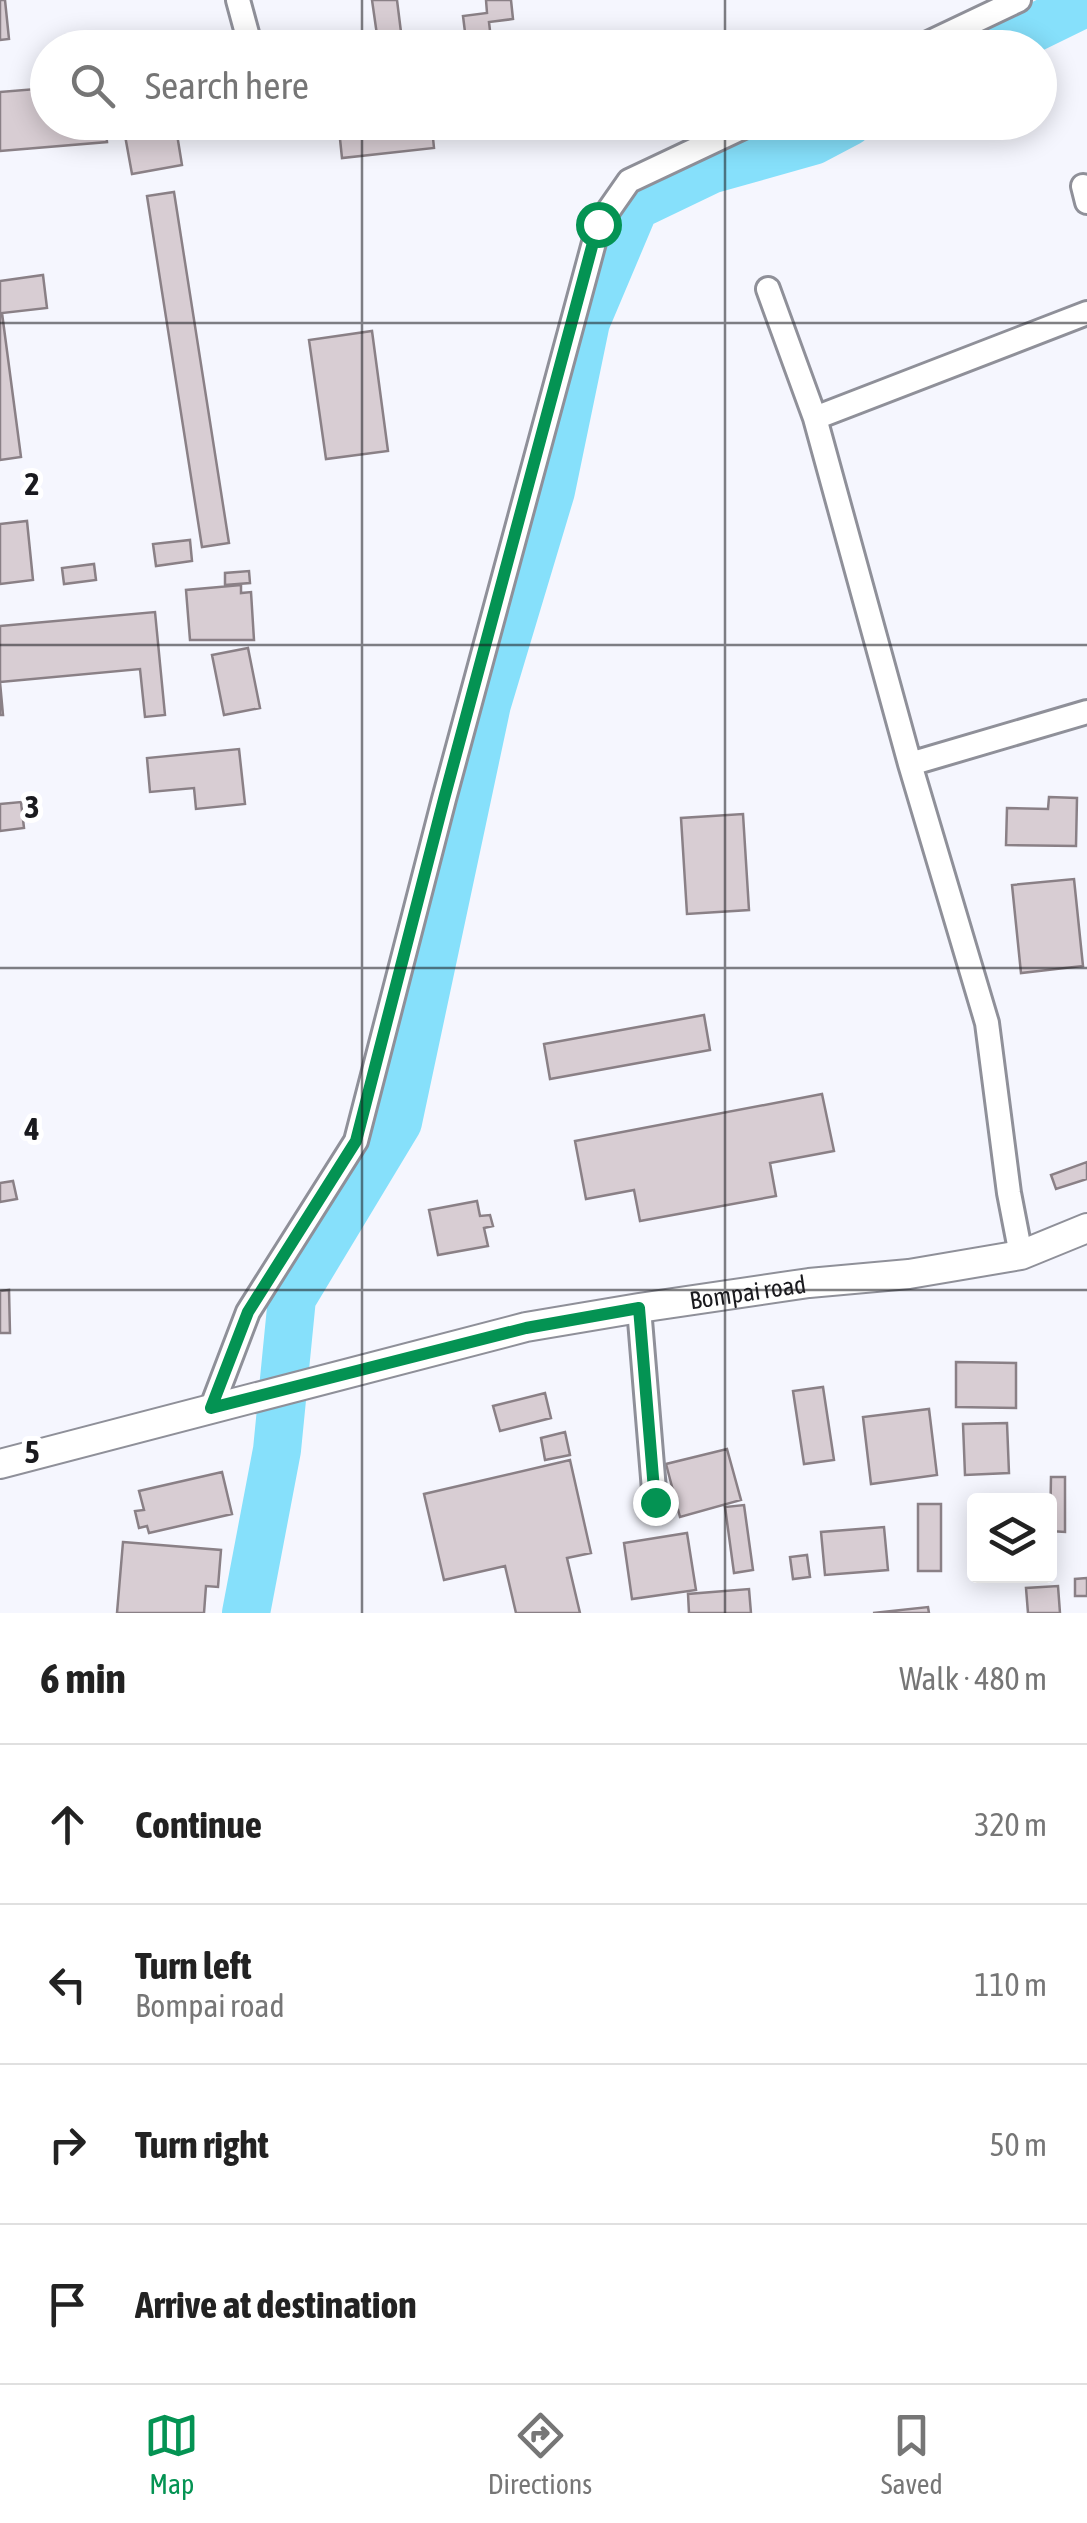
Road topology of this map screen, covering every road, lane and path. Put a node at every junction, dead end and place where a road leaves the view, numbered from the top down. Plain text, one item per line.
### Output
1 (238, 0) edge
2 (1019, 0) edge
3 (246, 30) edge
4 (956, 30) edge
5 (716, 140) edge
6 (768, 289) dead end
7 (1087, 313) edge
8 (815, 418) junction
9 (1087, 712) edge
10 (910, 764) junction
11 (1087, 1228) edge
12 (1021, 1255) junction
13 (639, 1308) junction
14 (211, 1408) junction
15 (0, 1464) edge
16 (655, 1502) dead end

1 - 3 street
2 - 4 street
5 - 14 street
6 - 8 street
7 - 8 street
8 - 10 street
9 - 10 street
10 - 12 street
11 - 12 street, Bompai road
12 - 13 street, Bompai road
13 - 14 street, Bompai road
13 - 16 street
14 - 15 street, Bompai road

